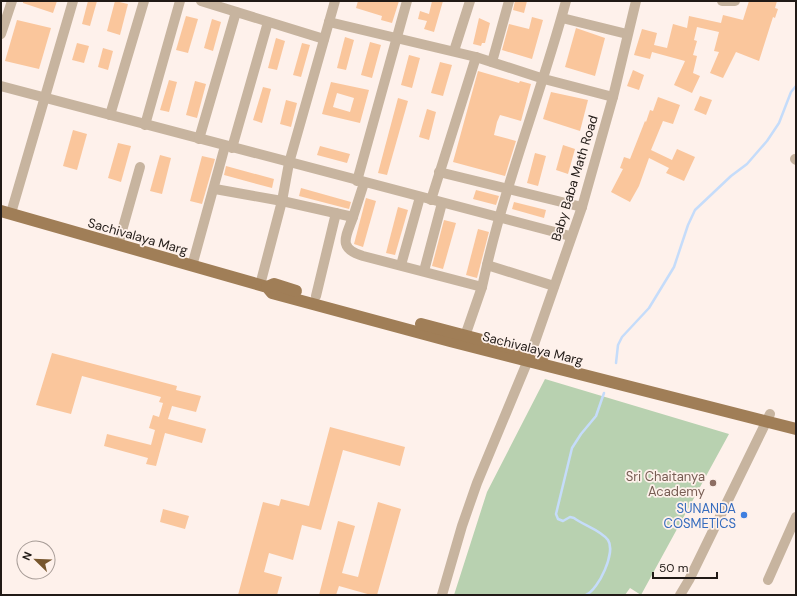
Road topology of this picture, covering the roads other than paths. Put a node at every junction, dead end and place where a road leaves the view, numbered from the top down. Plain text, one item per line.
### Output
1 (12, 1) edge
2 (73, 1) edge
3 (144, 1) edge
4 (180, 1) edge
5 (201, 1) edge
6 (335, 1) edge
7 (407, 1) edge
8 (470, 1) edge
9 (509, 1) edge
10 (566, 1) edge
11 (636, 1) edge
12 (722, 1) edge
13 (735, 1) edge
14 (236, 12) junction
15 (562, 18) junction
16 (268, 22) junction
17 (329, 22) junction
18 (1, 34) edge
19 (627, 34) junction
20 (397, 37) junction
21 (324, 39) junction
22 (454, 51) junction
23 (476, 57) junction
24 (492, 62) junction
25 (544, 79) junction
26 (1, 86) edge
27 (613, 97) junction
28 (43, 98) junction
29 (110, 115) junction
30 (145, 125) junction
31 (199, 139) junction
32 (228, 147) junction
33 (289, 163) junction
34 (140, 167) dead end
35 (439, 172) junction
36 (360, 182) junction
37 (508, 188) junction
38 (215, 189) junction
39 (425, 199) junction
40 (282, 201) junction
41 (442, 203) junction
42 (582, 207) junction
43 (6, 212) edge
44 (336, 213) junction
45 (353, 216) junction
46 (498, 218) junction
47 (570, 236) junction
48 (118, 245) junction
49 (401, 265) junction
50 (487, 265) junction
51 (192, 266) junction
52 (424, 271) junction
53 (263, 286) junction
54 (554, 286) junction
55 (482, 287) junction
56 (316, 296) junction
57 (465, 336) junction
58 (529, 357) junction
59 (769, 417) junction
60 (796, 420) edge
61 (796, 429) edge
62 (796, 517) edge
63 (768, 580) dead end
64 (442, 595) edge
65 (680, 595) edge

1 - 18 street
2 - 28 street
3 - 29 street
4 - 30 street
5 - 14 street
6 - 17 street
7 - 20 street
8 - 22 street
9 - 24 street
10 - 15 street
11 - 19 street, Baby Baba Math Road
12 - 13 street
14 - 16 street
14 - 31 street
15 - 19 street
15 - 25 street
16 - 21 street
16 - 32 street
17 - 20 street
17 - 21 street
19 - 27 street, Baby Baba Math Road
20 - 22 street
20 - 36 street
21 - 33 street
22 - 23 street
23 - 24 street
23 - 35 street
24 - 25 street
25 - 27 street
25 - 37 street
26 - 28 street
27 - 42 street, Baby Baba Math Road
28 - 29 street
28 - 43 street
29 - 30 street
30 - 31 street
31 - 32 street
32 - 33 street
32 - 38 street
33 - 36 street
33 - 40 street
34 - 48 street
35 - 37 street
35 - 39 street
36 - 39 street
36 - 45 street
37 - 42 street
37 - 46 street
38 - 40 street
38 - 51 street
39 - 41 street
39 - 49 street
40 - 44 street
40 - 53 street
41 - 46 street
41 - 52 street
42 - 47 street, Baby Baba Math Road
43 - 48 main road, Sachivalaya Marg
44 - 45 street
44 - 56 street
45 - 49 street
46 - 47 street
46 - 50 street
47 - 54 street, Baby Baba Math Road
48 - 51 main road, Sachivalaya Marg
49 - 52 street
50 - 54 street
50 - 55 street
51 - 53 main road, Sachivalaya Marg
52 - 55 street
53 - 56 main road, Sachivalaya Marg
53 - 58 main road, Sachivalaya Marg
54 - 58 street, Baby Baba Math Road
55 - 57 street
56 - 57 main road, Sachivalaya Marg
57 - 58 main road, Sachivalaya Marg
58 - 59 main road, Sachivalaya Marg
58 - 64 street, Baby Baba Math Road
59 - 60 main road, Sachivalaya Marg
59 - 61 main road, Sachivalaya Marg
59 - 65 street
62 - 63 street

